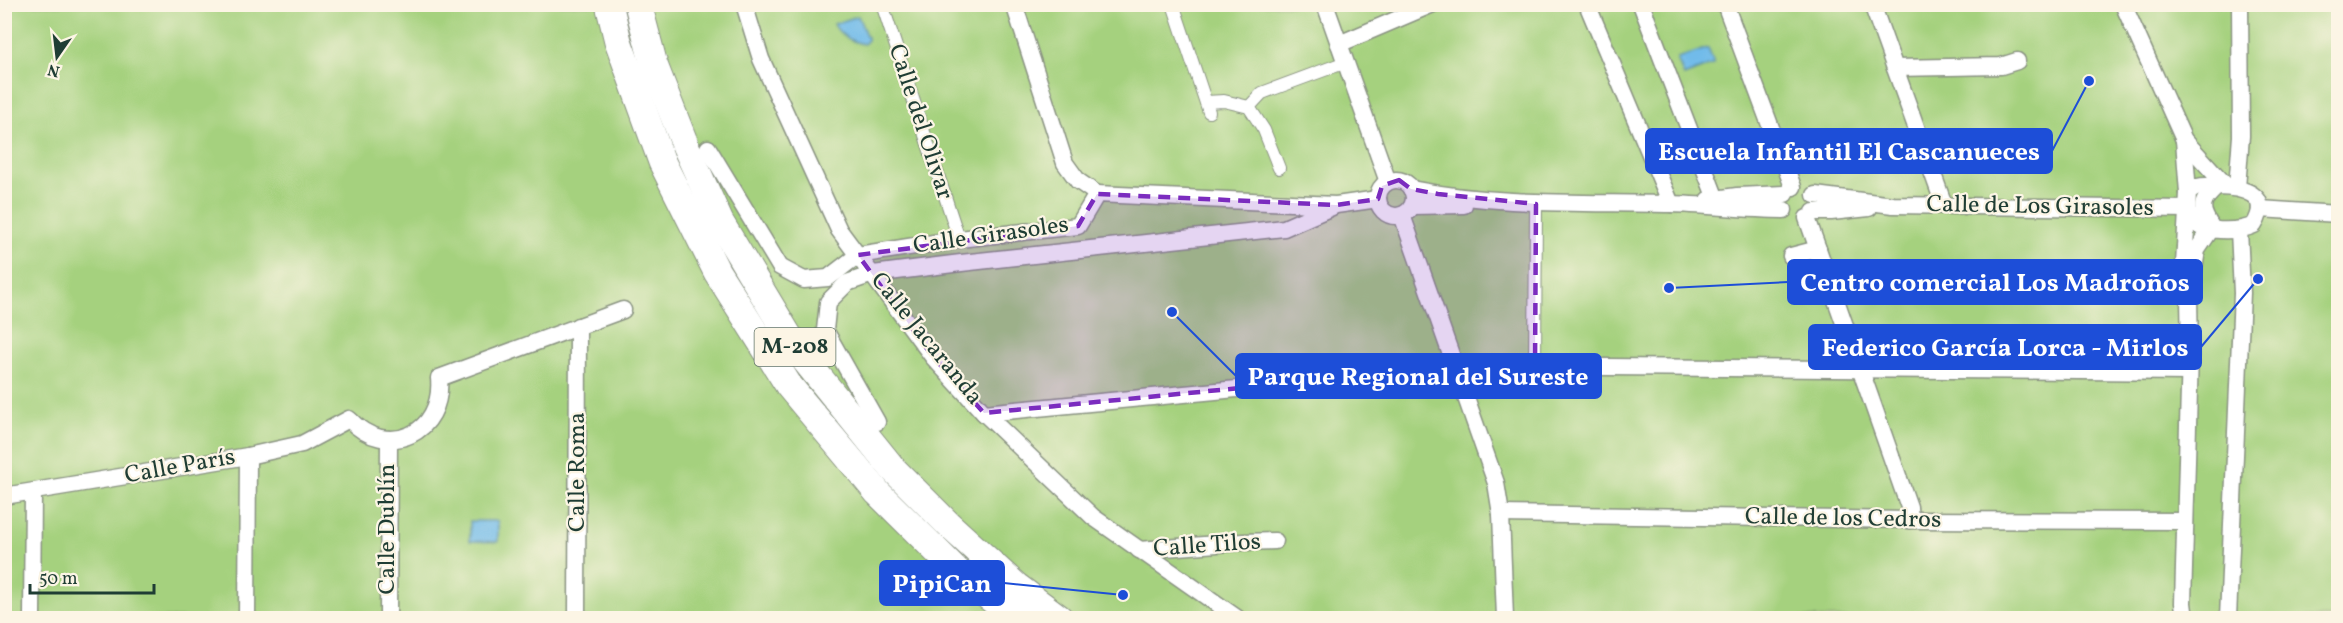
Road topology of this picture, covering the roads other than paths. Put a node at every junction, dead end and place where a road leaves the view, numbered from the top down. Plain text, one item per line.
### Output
1 (609, 4) edge
2 (638, 4) edge
3 (744, 4) edge
4 (882, 4) edge
5 (1014, 4) edge
6 (1173, 4) edge
7 (1325, 4) edge
8 (1433, 4) edge
9 (1587, 4) edge
10 (1641, 4) edge
11 (1725, 4) edge
12 (1872, 4) edge
13 (2123, 4) edge
14 (2240, 4) edge
15 (1339, 45) junction
16 (2017, 61) dead end
17 (1346, 62) junction
18 (1895, 68) junction
19 (1250, 107) junction
20 (2184, 140) junction
21 (708, 148) dead end
22 (1279, 168) dead end
23 (1388, 182) junction
24 (2227, 187) junction
25 (1412, 189) junction
26 (1097, 194) junction
27 (1788, 197) junction
28 (1378, 199) junction
29 (1716, 199) junction
30 (2187, 201) junction
31 (1510, 202) junction
32 (1536, 204) junction
33 (1336, 205) junction
34 (1673, 205) junction
35 (1944, 205) junction
36 (1812, 208) junction
37 (2260, 209) junction
38 (1407, 211) junction
39 (2338, 214) edge
40 (1078, 226) junction
41 (2212, 228) junction
42 (2239, 230) junction
43 (959, 239) junction
44 (1081, 249) junction
45 (1818, 249) junction
46 (858, 255) junction
47 (1791, 256) dead end
48 (873, 274) junction
49 (2189, 297) junction
50 (623, 310) dead end
51 (578, 326) junction
52 (1535, 366) junction
53 (1455, 367) junction
54 (1859, 369) junction
55 (2189, 372) junction
56 (984, 413) junction
57 (877, 422) dead end
58 (389, 439) junction
59 (248, 456) junction
60 (33, 492) junction
61 (4, 496) edge
62 (1501, 514) junction
63 (1910, 520) junction
64 (2185, 521) junction
65 (1275, 541) dead end
66 (1139, 550) junction
67 (32, 618) edge
68 (247, 618) edge
69 (388, 618) edge
70 (577, 618) edge
71 (1016, 618) edge
72 (1059, 618) edge
73 (1237, 618) edge
74 (1505, 618) edge
75 (2185, 618) edge
76 (2228, 618) edge

1 - 71 main road, M-208
2 - 72 main road, M-208
3 - 46 street, Calle Jacaranda
4 - 43 street, Calle del Olivar
5 - 26 street
6 - 19 street
7 - 15 street
8 - 15 street
9 - 34 street
10 - 29 street
11 - 27 street
12 - 18 street
13 - 20 street
14 - 24 street
15 - 17 street
16 - 18 street
17 - 19 street
17 - 23 street
18 - 35 street
19 - 22 street
20 - 24 street
20 - 30 street
21 - 46 street, Calle Girasoles
23 - 25 street
23 - 28 street
24 - 30 street, Calle de Los Girasoles
24 - 37 street
24 - 41 street
25 - 31 street
25 - 38 street
26 - 33 street, Calle Girasoles
26 - 40 street, Calle Girasoles
27 - 29 street
27 - 34 street
27 - 36 street
27 - 36 street
28 - 33 street, Calle Girasoles
28 - 38 street
29 - 34 street
30 - 35 street, Calle de Los Girasoles
30 - 41 street
30 - 49 street
31 - 32 street
31 - 38 street
32 - 34 street
32 - 52 street
33 - 44 street, Calle Girasoles
35 - 36 street, Calle de Los Girasoles
36 - 45 street
37 - 39 street
37 - 42 street
38 - 53 street
40 - 43 street, Calle Girasoles
40 - 44 street
41 - 42 street
41 - 49 street
42 - 76 street
43 - 46 street, Calle Girasoles
44 - 48 street, Calle Girasoles
45 - 47 street
45 - 54 street
46 - 48 street, Calle Jacaranda
48 - 56 street, Calle Jacaranda
48 - 57 street, Calle Girasoles
49 - 55 street
50 - 51 street
51 - 58 street
51 - 70 street, Calle Roma
52 - 53 street
52 - 54 street
53 - 56 street
53 - 62 street
54 - 55 street
54 - 63 street
55 - 64 street
56 - 66 street, Calle Jacaranda
58 - 59 street, Calle París
58 - 69 street, Calle Dublín
59 - 60 street, Calle París
59 - 68 street
60 - 61 street, Calle París
60 - 67 street
62 - 63 street, Calle de los Cedros
62 - 74 street
63 - 64 street, Calle de los Cedros
64 - 75 street
65 - 66 street, Calle Tilos
66 - 73 street, Calle Jacaranda

